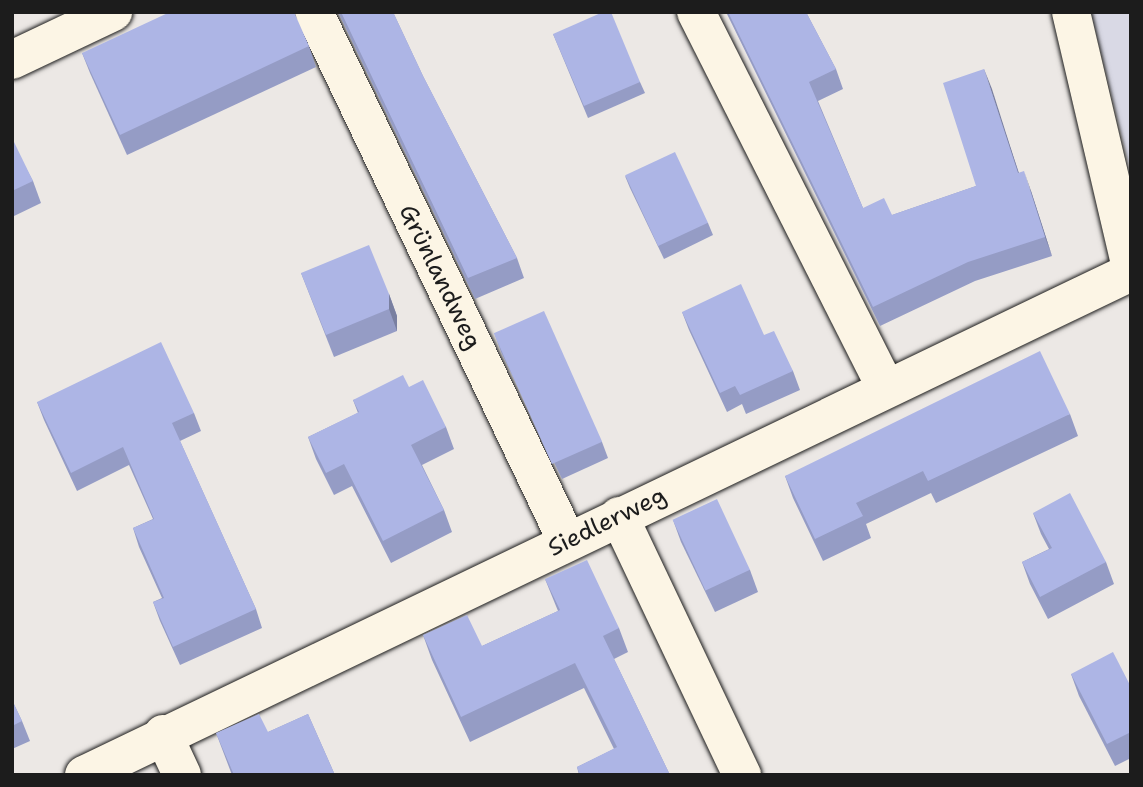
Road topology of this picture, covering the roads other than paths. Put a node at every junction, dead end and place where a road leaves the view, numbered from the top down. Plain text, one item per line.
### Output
1 (113, 12) edge
2 (314, 12) edge
3 (696, 12) edge
4 (1071, 12) edge
5 (12, 60) edge
6 (1131, 270) edge
7 (886, 388) junction
8 (619, 516) junction
9 (567, 541) junction
10 (163, 734) junction
11 (84, 775) edge
12 (182, 775) edge
13 (742, 775) edge

1 - 5 street
2 - 9 street, Grünlandweg
3 - 7 street
4 - 6 street
6 - 7 street, Siedlerweg
7 - 8 street, Siedlerweg
8 - 9 street, Siedlerweg
8 - 13 street
9 - 10 street, Siedlerweg
10 - 11 street, Siedlerweg
10 - 12 street

